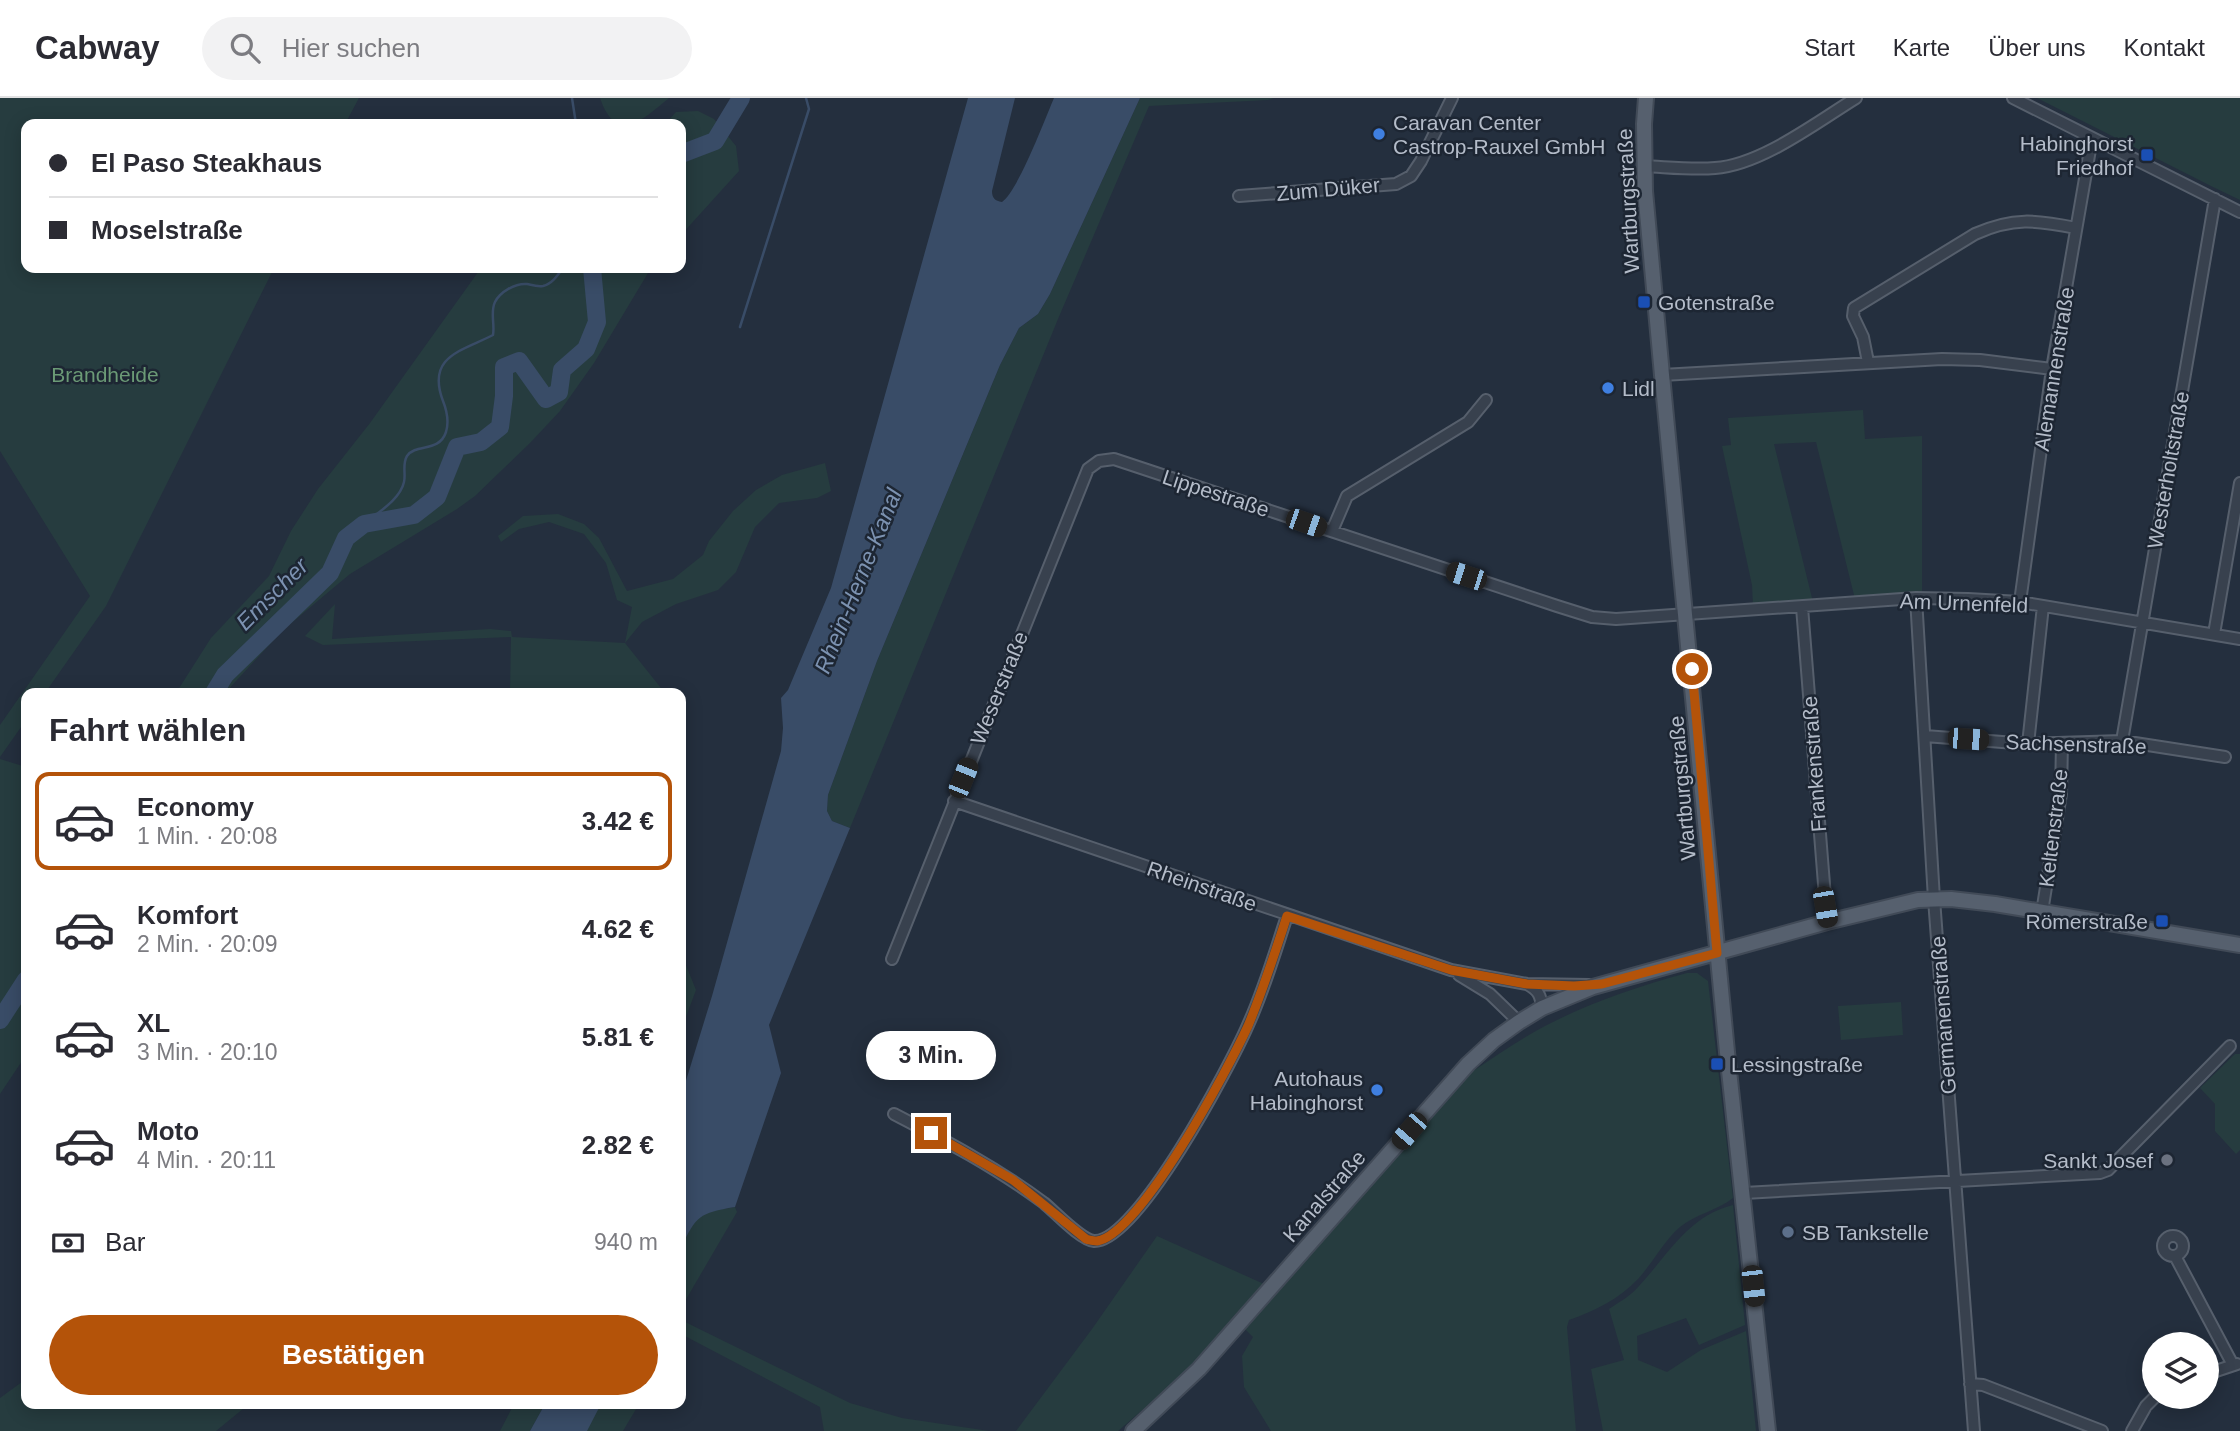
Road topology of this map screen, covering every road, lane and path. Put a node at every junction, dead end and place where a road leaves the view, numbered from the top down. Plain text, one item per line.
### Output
1 (1452, 98) edge
2 (1646, 98) edge
3 (1856, 98) edge
4 (2013, 98) edge
5 (2092, 138) junction
6 (1644, 166) junction
7 (1239, 197) dead end
8 (2215, 199) junction
9 (2240, 212) edge
10 (2076, 228) junction
11 (1868, 362) junction
12 (2052, 369) junction
13 (1662, 375) junction
14 (1486, 400) dead end
15 (1099, 461) joint
16 (2240, 482) edge
17 (1332, 531) junction
18 (1916, 598) junction
19 (2020, 602) junction
20 (2043, 606) junction
21 (1802, 607) junction
22 (1686, 615) junction
23 (2142, 622) junction
24 (2214, 634) junction
25 (2240, 639) edge
26 (1925, 736) junction
27 (2122, 741) junction
28 (2028, 744) junction
29 (2062, 744) junction
30 (2225, 757) dead end
31 (954, 801) junction
32 (1934, 899) junction
33 (2042, 912) junction
34 (1287, 916) junction
35 (1828, 922) junction
36 (2240, 944) edge
37 (1717, 953) junction
38 (892, 959) dead end
39 (1451, 970) junction
40 (1527, 984) junction
41 (1602, 984) junction
42 (1542, 1008) junction
43 (1519, 1022) junction
44 (2230, 1046) dead end
45 (894, 1114) dead end
46 (1955, 1182) junction
47 (1744, 1193) junction
48 (2175, 1256) dead end
49 (2237, 1364) edge
50 (2219, 1370) edge
51 (1970, 1384) junction
52 (2145, 1409) edge
53 (1133, 1431) edge
54 (1768, 1431) edge
55 (1974, 1431) edge
56 (2102, 1431) edge
57 (2132, 1431) edge

1 - 7 street, Zum Düker
2 - 6 main road, Wartburgstraße
3 - 6 street
4 - 5 street
5 - 8 street
5 - 10 street, Alemannenstraße
6 - 13 main road, Wartburgstraße
8 - 9 street
8 - 23 street, Westerholtstraße
10 - 11 street
10 - 12 street, Alemannenstraße
11 - 12 street
11 - 13 street
12 - 19 street, Alemannenstraße
13 - 22 main road, Wartburgstraße
14 - 17 street
15 - 17 street, Lippestraße
15 - 31 street, Weserstraße
16 - 24 street
17 - 22 street, Lippestraße
18 - 19 street, Am Urnenfeld
18 - 21 street, Am Urnenfeld
18 - 26 street, Germanenstraße
19 - 20 street, Am Urnenfeld
20 - 23 street, Am Urnenfeld
20 - 28 street
21 - 22 street, Am Urnenfeld
21 - 35 street, Frankenstraße
22 - 37 main road, Wartburgstraße
23 - 24 street, Am Urnenfeld
23 - 27 street, Westerholtstraße
24 - 25 street, Am Urnenfeld
26 - 28 street, Sachsenstraße
26 - 32 street, Germanenstraße
27 - 29 street, Sachsenstraße
27 - 30 street, Sachsenstraße
28 - 29 street, Sachsenstraße
29 - 33 street, Keltenstraße
31 - 34 street, Rheinstraße
31 - 38 street, Weserstraße
32 - 33 main road
32 - 35 main road
32 - 46 street, Germanenstraße
33 - 36 main road
34 - 39 street, Rheinstraße
34 - 45 street
35 - 37 main road
37 - 41 main road, Kanalstraße
37 - 47 main road, Wartburgstraße
39 - 40 street, Rheinstraße
39 - 43 street, Rheinstraße
40 - 41 street, Rheinstraße
40 - 42 street
41 - 42 main road, Kanalstraße
42 - 43 main road, Kanalstraße
43 - 53 main road, Kanalstraße
44 - 46 street
46 - 47 street
46 - 51 street, Germanenstraße
47 - 54 main road, Wartburgstraße
48 - 49 street
49 - 50 street
51 - 55 street, Germanenstraße
51 - 56 street
52 - 57 street

